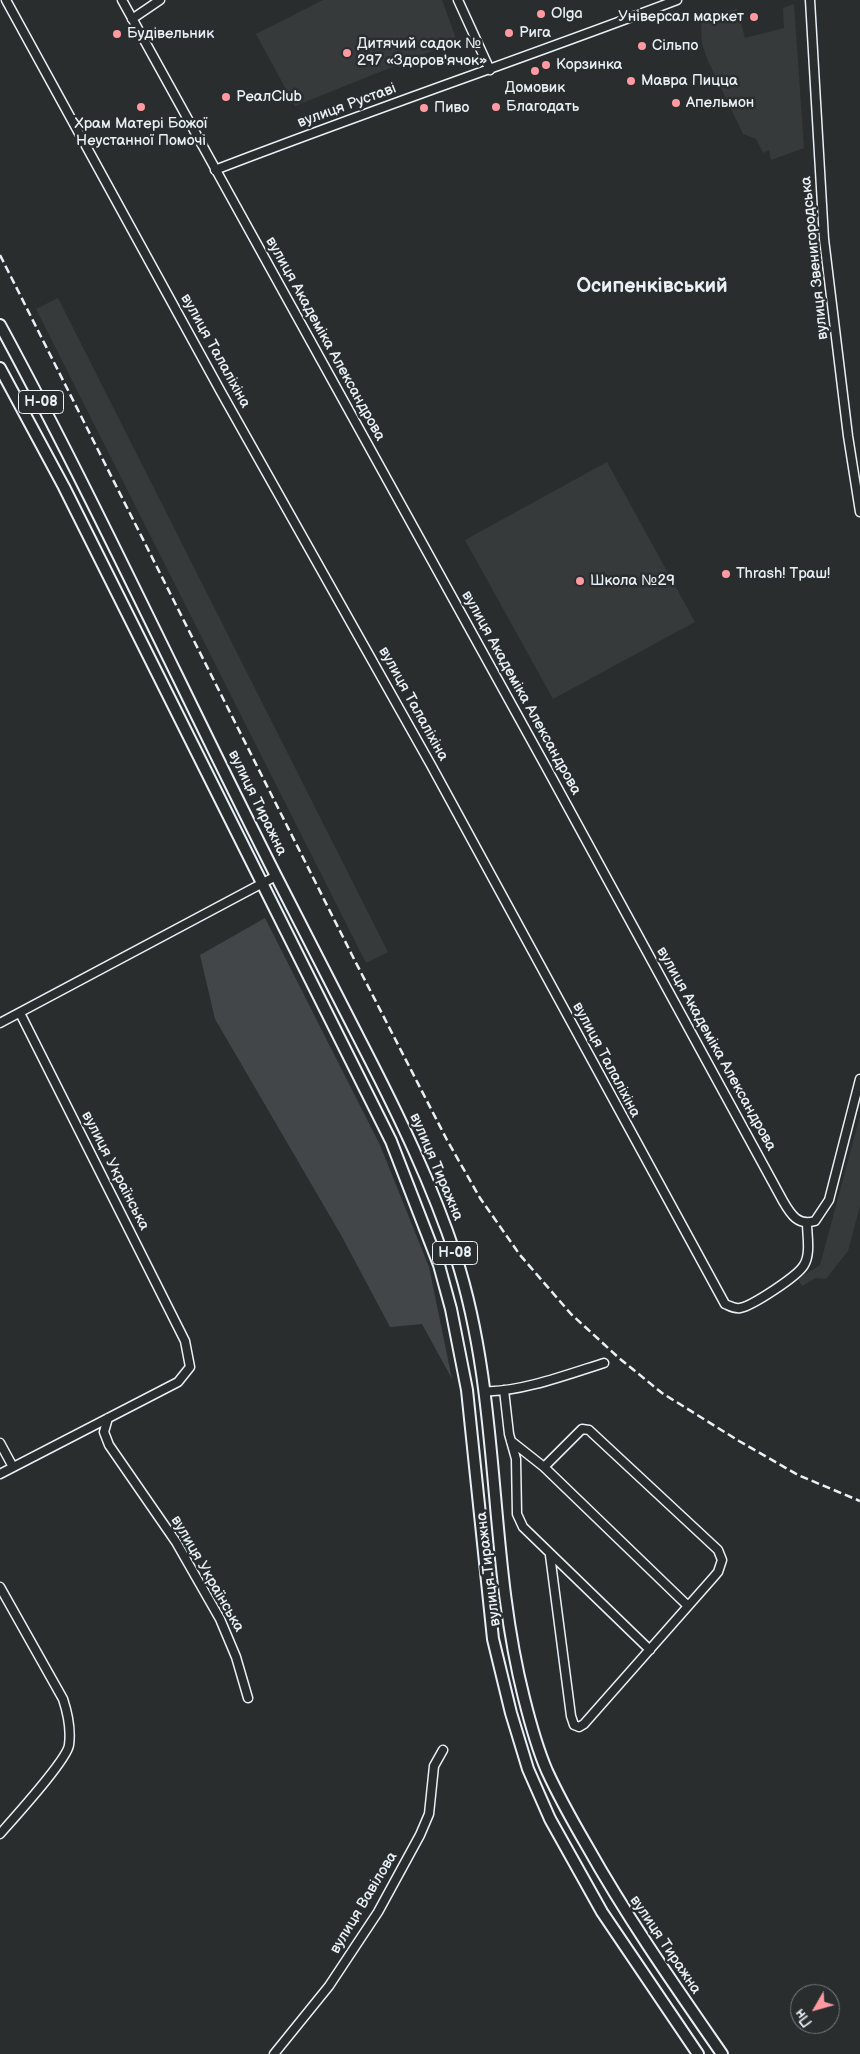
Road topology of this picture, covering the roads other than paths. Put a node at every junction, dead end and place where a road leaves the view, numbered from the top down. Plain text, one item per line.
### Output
1 (6, 0) edge
2 (122, 0) edge
3 (160, 0) edge
4 (458, 0) edge
5 (677, 0) edge
6 (810, 0) edge
7 (132, 19) junction
8 (490, 70) junction
9 (215, 170) junction
10 (0, 325) edge
11 (0, 368) edge
12 (860, 512) edge
13 (276, 876) junction
14 (261, 884) junction
15 (20, 1013) junction
16 (0, 1024) edge
17 (860, 1079) edge
18 (807, 1223) junction
19 (604, 1363) dead end
20 (467, 1390) junction
21 (504, 1390) junction
22 (486, 1391) junction
23 (108, 1418) junction
24 (511, 1441) junction
25 (0, 1443) edge
26 (13, 1467) junction
27 (544, 1467) junction
28 (0, 1474) edge
29 (550, 1555) junction
30 (0, 1587) edge
31 (688, 1606) junction
32 (650, 1650) junction
33 (248, 1698) dead end
34 (443, 1750) dead end
35 (0, 1834) edge
36 (274, 2054) edge
37 (698, 2054) edge
38 (722, 2054) edge

1 - 18 street, вулиця Талаліхіна
2 - 7 street, вулиця Академіка Александрова
3 - 7 street
4 - 8 street
5 - 8 street, вулиця Руставі
6 - 12 street, вулиця Звенигородська
7 - 9 street, вулиця Академіка Александрова
8 - 9 street, вулиця Руставі
9 - 18 street, вулиця Академіка Александрова
10 - 13 main road, вулиця Тиражна / Н-08
11 - 14 main road, вулиця Тиражна / Н-08
13 - 14 street
13 - 22 main road, вулиця Тиражна / Н-08
14 - 15 street
14 - 20 main road, вулиця Тиражна / Н-08
15 - 16 street
15 - 23 street, вулиця Українська
17 - 18 street
19 - 21 street
20 - 22 main road
20 - 37 main road, вулиця Тиражна / Н-08
21 - 22 street
21 - 24 street
22 - 38 main road, вулиця Тиражна / Н-08
23 - 26 street, вулиця Українська
23 - 33 street, вулиця Українська
24 - 27 street
24 - 29 street
25 - 26 street
26 - 28 street, вулиця Українська
27 - 31 street
27 - 31 street
29 - 32 street
29 - 32 street
30 - 35 street
31 - 32 street
34 - 36 street, вулиця Вавілова

